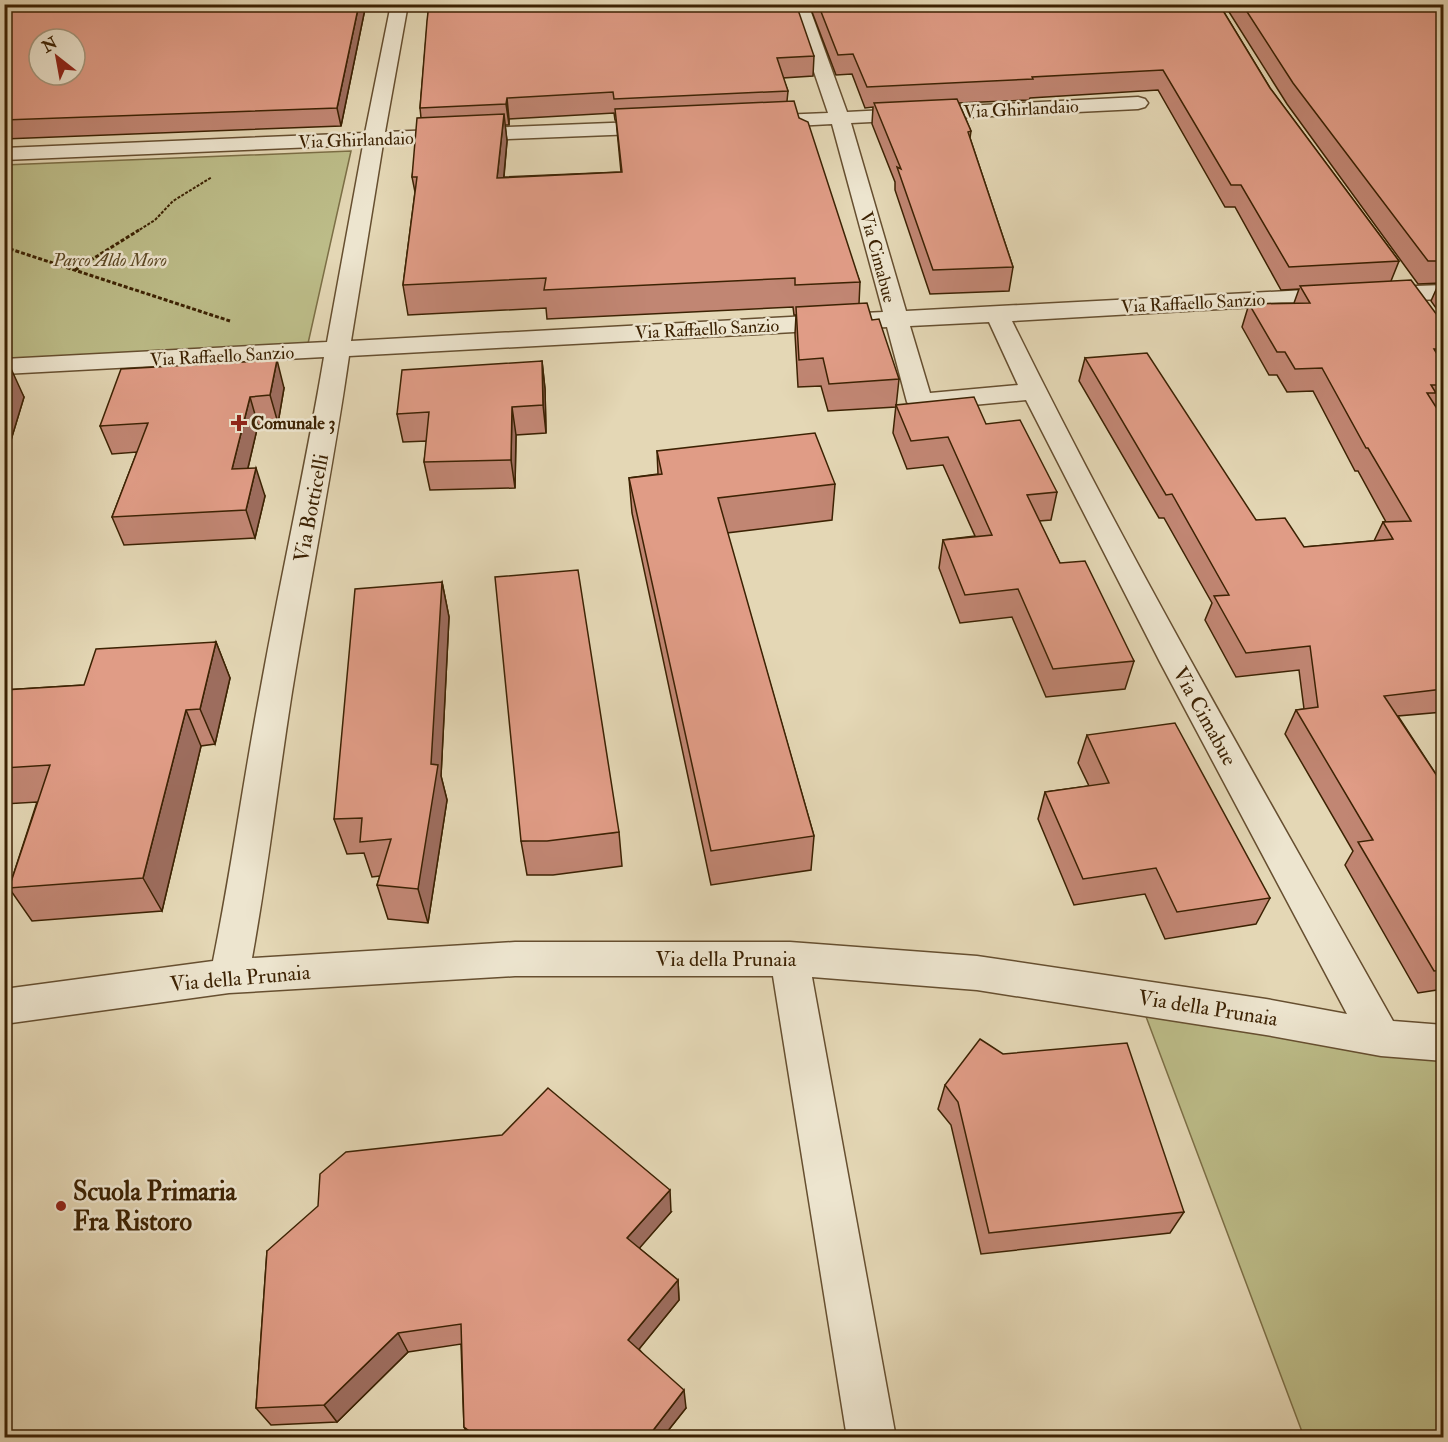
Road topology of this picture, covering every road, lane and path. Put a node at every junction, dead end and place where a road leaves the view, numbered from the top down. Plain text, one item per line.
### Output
1 (400, 4) edge
2 (799, 4) edge
3 (1138, 103) dead end
4 (840, 119) junction
5 (743, 123) edge
6 (684, 126) edge
7 (374, 140) junction
8 (258, 144) junction
9 (4, 154) edge
10 (4, 247) edge
11 (75, 270) junction
12 (1403, 283) junction
13 (1443, 292) edge
14 (998, 316) junction
15 (1427, 316) edge
16 (895, 319) junction
17 (231, 321) dead end
18 (337, 351) junction
19 (4, 367) edge
20 (1034, 391) junction
21 (790, 959) junction
22 (229, 976) junction
23 (4, 1007) edge
24 (1381, 1038) junction
25 (1443, 1043) edge
26 (872, 1437) edge

1 - 7 street, Via Botticelli
2 - 4 street, Via Cimabue
3 - 4 street, Via Ghirlandaio
4 - 5 street, Via Ghirlandaio
4 - 16 street, Via Cimabue
6 - 7 street, Via Ghirlandaio
7 - 8 street, Via Ghirlandaio
7 - 18 street, Via Botticelli
8 - 9 street, Via Ghirlandaio
8 - 11 path
10 - 11 path
11 - 17 path
12 - 13 street, Via Raffaello Sanzio
12 - 14 street, Via Raffaello Sanzio
12 - 15 street
14 - 16 street, Via Raffaello Sanzio
14 - 20 street, Via Cimabue
16 - 18 street, Via Raffaello Sanzio
16 - 20 street, Via Cimabue
18 - 19 street, Via Raffaello Sanzio
18 - 22 street, Via Botticelli
20 - 24 street, Via Cimabue
21 - 22 street, Via della Prunaia
21 - 24 street, Via della Prunaia
21 - 26 street
22 - 23 street, Via della Prunaia
24 - 25 street, Via della Prunaia

